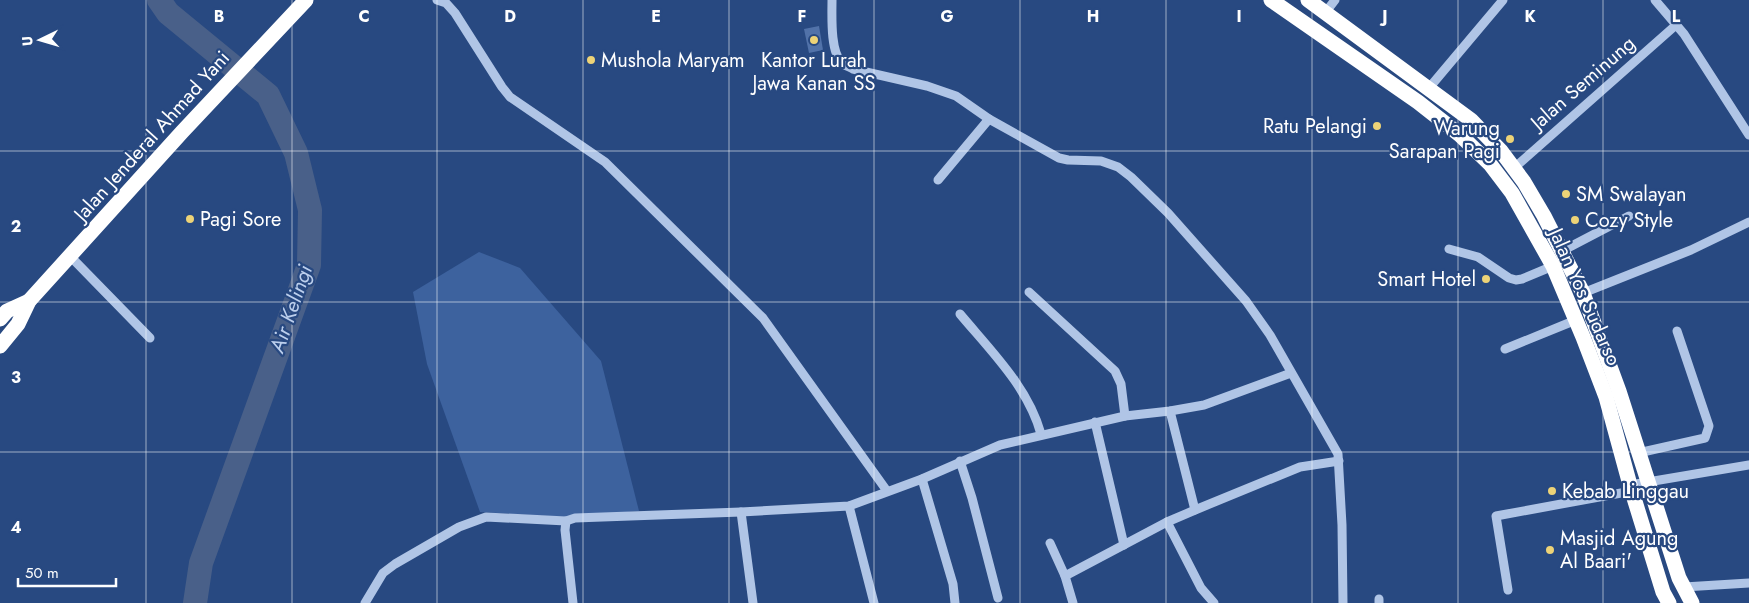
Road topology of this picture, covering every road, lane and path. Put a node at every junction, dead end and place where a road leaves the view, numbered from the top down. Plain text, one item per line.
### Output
1 (306, 0) edge
2 (437, 0) edge
3 (832, 0) edge
4 (1271, 0) edge
5 (1308, 0) edge
6 (1336, 0) edge
7 (1655, 0) edge
8 (1501, 1) edge
9 (1326, 13) junction
10 (1676, 25) junction
11 (1429, 88) junction
12 (989, 119) junction
13 (1749, 135) edge
14 (1514, 168) junction
15 (938, 180) dead end
16 (1544, 216) junction
17 (1629, 216) dead end
18 (1749, 222) edge
19 (1530, 224) junction
20 (1449, 249) dead end
21 (1562, 251) junction
22 (70, 256) junction
23 (1553, 266) junction
24 (1029, 292) dead end
25 (1583, 293) junction
26 (29, 301) junction
27 (960, 314) dead end
28 (0, 319) edge
29 (1576, 320) junction
30 (1677, 331) dead end
31 (150, 338) dead end
32 (0, 346) edge
33 (1504, 349) dead end
34 (1291, 373) junction
35 (1170, 411) junction
36 (1125, 416) junction
37 (1096, 422) junction
38 (1041, 434) junction
39 (1638, 453) junction
40 (960, 461) junction
41 (1339, 461) junction
42 (1749, 464) edge
43 (922, 479) junction
44 (1647, 483) junction
45 (1631, 488) junction
46 (887, 491) junction
47 (849, 506) junction
48 (1195, 510) junction
49 (741, 512) junction
50 (566, 521) junction
51 (1167, 522) junction
52 (1050, 543) dead end
53 (1124, 545) junction
54 (1065, 576) junction
55 (1749, 583) edge
56 (1684, 587) junction
57 (1508, 590) dead end
58 (998, 598) dead end
59 (1666, 598) edge
60 (365, 603) edge
61 (573, 603) edge
62 (753, 603) edge
63 (874, 603) edge
64 (955, 603) edge
65 (1073, 603) edge
66 (1214, 603) edge
67 (1343, 603) edge
68 (1692, 603) edge

1 - 22 highway, Jalan Jenderal Ahmad Yani
2 - 46 street
3 - 12 street
4 - 19 highway, Jalan Yos Sudarso
5 - 9 highway, Jalan Yos Sudarso
6 - 9 street
7 - 10 street
8 - 11 street
9 - 11 highway, Jalan Yos Sudarso
10 - 13 street
10 - 14 street, Jalan Seminung
11 - 14 highway, Jalan Yos Sudarso
12 - 15 street
12 - 34 street
14 - 16 highway, Jalan Yos Sudarso
16 - 19 highway
16 - 21 highway, Jalan Yos Sudarso
17 - 21 street
18 - 25 street
19 - 23 highway, Jalan Yos Sudarso
20 - 23 street
21 - 25 highway, Jalan Yos Sudarso
22 - 26 highway, Jalan Jenderal Ahmad Yani
22 - 31 street
23 - 29 highway, Jalan Yos Sudarso
24 - 36 street
25 - 39 highway, Jalan Yos Sudarso
26 - 28 highway, Jalan Jenderal Ahmad Yani
26 - 32 highway, Jalan Jenderal Ahmad Yani
27 - 38 street
29 - 33 street
29 - 45 highway, Jalan Yos Sudarso
30 - 39 street
34 - 35 street
34 - 41 street
35 - 36 street
35 - 48 street
36 - 37 street
37 - 38 street
37 - 53 street
38 - 40 street
39 - 44 highway, Jalan Yos Sudarso
40 - 43 street
40 - 58 street
41 - 48 street
41 - 67 street
42 - 44 street
43 - 46 street
43 - 64 street
44 - 45 street
44 - 56 highway, Jalan Yos Sudarso
45 - 57 street
45 - 59 highway, Jalan Yos Sudarso
46 - 47 street
47 - 49 street
47 - 63 street
48 - 51 street
49 - 50 street
49 - 62 street
50 - 60 street
50 - 61 street
51 - 53 street
51 - 66 street
52 - 54 street
53 - 54 street
54 - 65 street
55 - 56 street
56 - 59 highway
56 - 68 highway, Jalan Yos Sudarso

